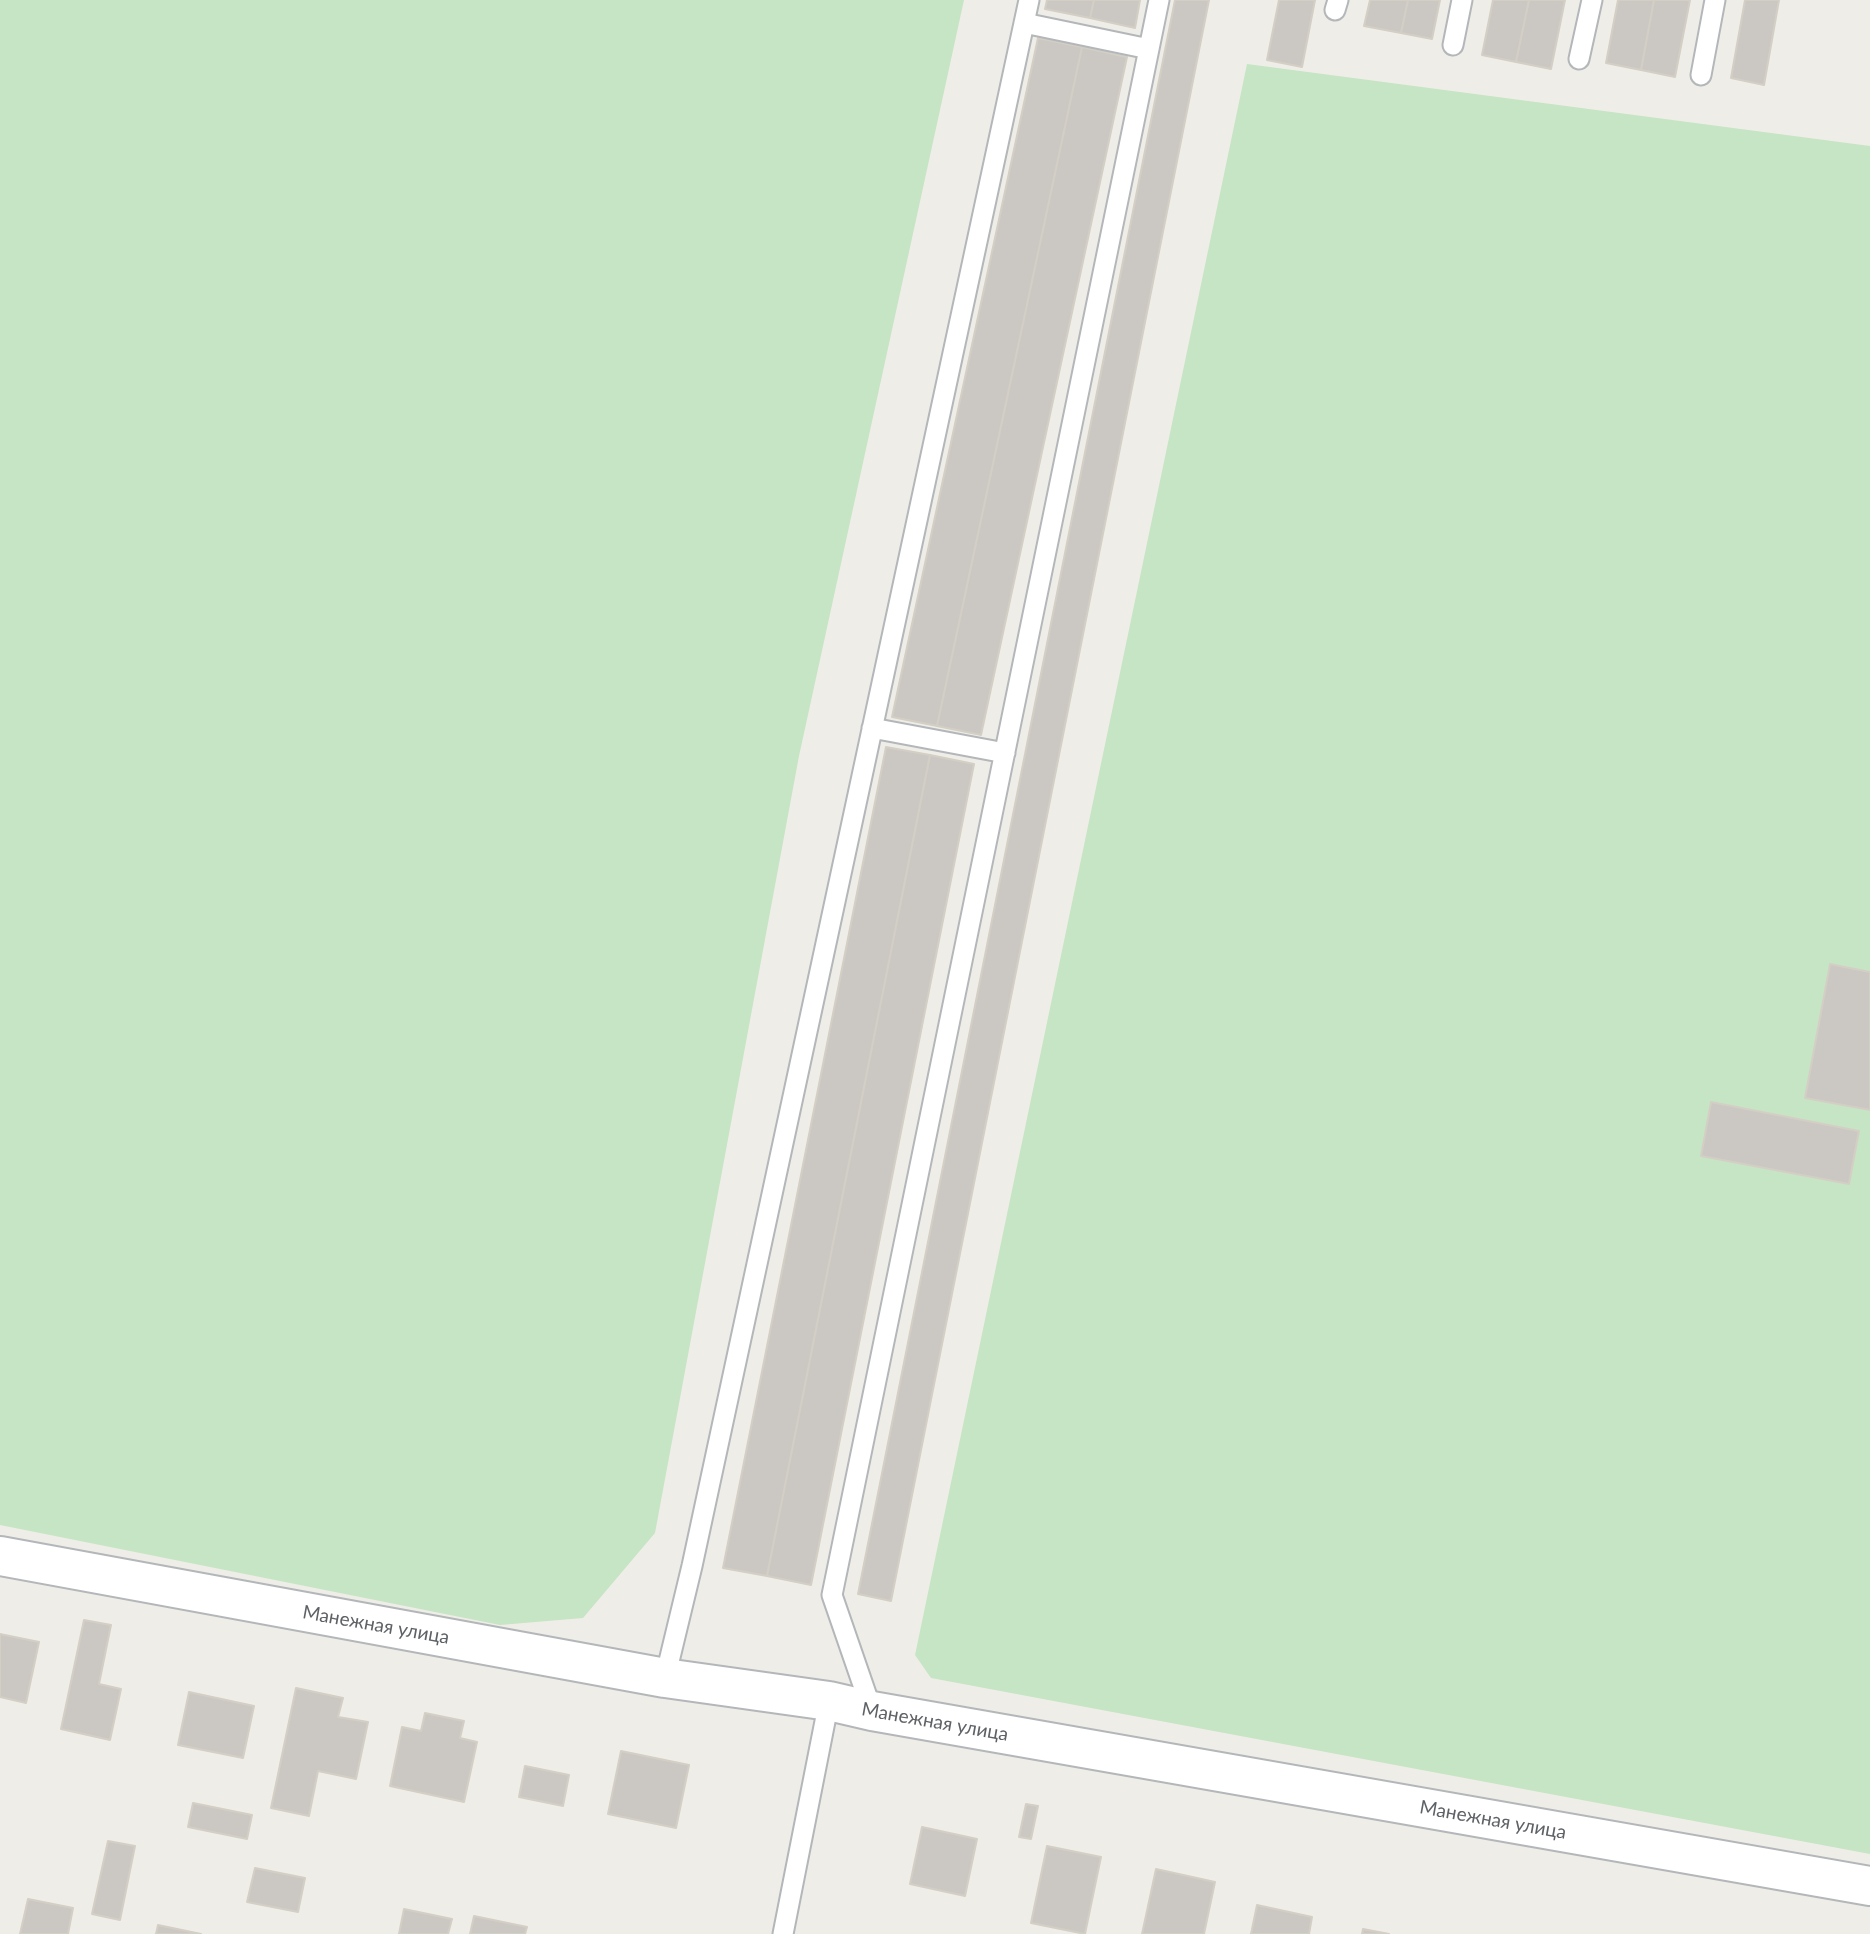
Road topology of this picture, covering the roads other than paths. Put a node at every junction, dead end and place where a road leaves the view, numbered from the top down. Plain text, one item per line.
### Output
1 (1029, 0) edge
2 (1159, 0) edge
3 (1462, 0) edge
4 (1592, 0) edge
5 (1715, 0) edge
6 (1024, 23) junction
7 (1453, 45) dead end
8 (1149, 49) junction
9 (1579, 59) dead end
10 (1701, 75) dead end
11 (872, 728) junction
12 (1005, 753) junction
13 (0, 1556) edge
14 (665, 1678) junction
15 (829, 1701) junction
16 (873, 1711) junction
17 (1870, 1886) edge
18 (783, 1934) edge

1 - 6 lane
2 - 8 lane
3 - 7 lane
4 - 9 lane
5 - 10 lane
6 - 8 lane
6 - 11 lane
8 - 12 lane
11 - 12 lane
11 - 14 lane
12 - 16 lane
13 - 14 street, Манежная улица
14 - 15 street, Манежная улица
15 - 16 street, Манежная улица
15 - 18 lane
16 - 17 street, Манежная улица

